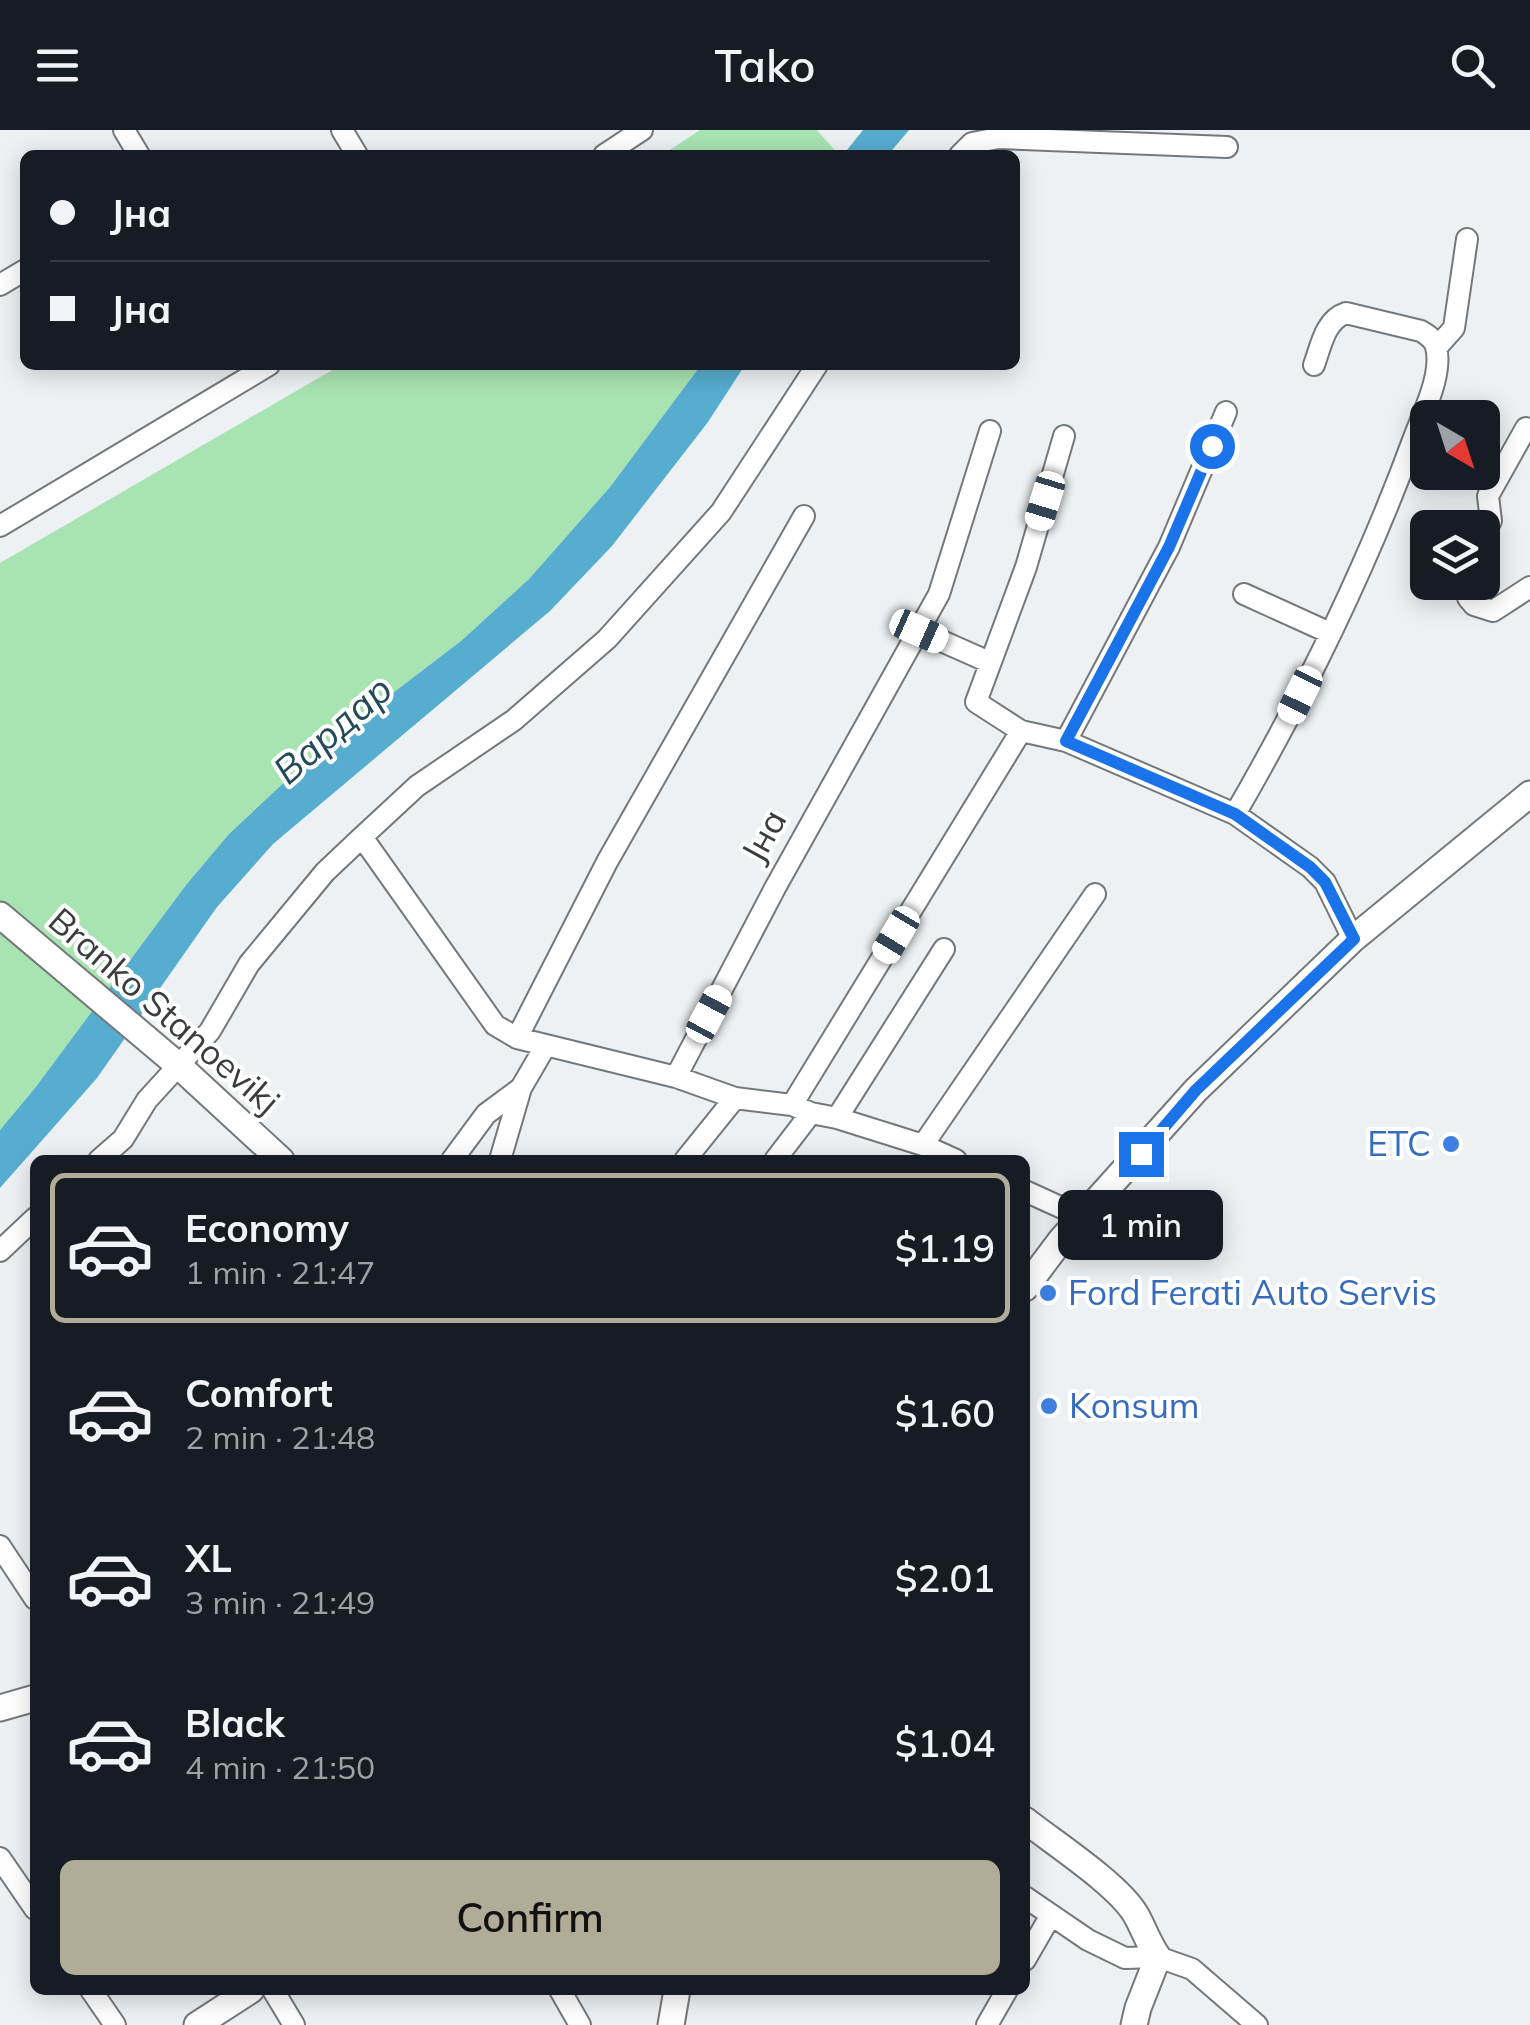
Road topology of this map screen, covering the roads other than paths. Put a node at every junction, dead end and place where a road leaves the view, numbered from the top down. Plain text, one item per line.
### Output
1 (642, 130) edge
2 (972, 143) edge
3 (1226, 146) dead end
4 (612, 150) edge
5 (1467, 239) dead end
6 (1436, 348) junction
7 (1314, 365) dead end
8 (261, 370) edge
9 (814, 370) edge
10 (1226, 412) dead end
11 (1526, 428) dead end
12 (990, 432) dead end
13 (1064, 436) dead end
14 (1489, 510) edge
15 (804, 516) dead end
16 (0, 526) edge
17 (1530, 588) edge
18 (1244, 594) dead end
19 (1470, 600) edge
20 (919, 631) junction
21 (1330, 634) junction
22 (990, 662) junction
23 (1021, 731) junction
24 (1066, 741) junction
25 (1530, 794) edge
26 (1235, 814) junction
27 (362, 838) junction
28 (1095, 894) dead end
29 (0, 915) edge
30 (1354, 939) junction
31 (944, 949) dead end
32 (517, 1038) junction
33 (546, 1045) junction
34 (179, 1066) junction
35 (676, 1077) junction
36 (521, 1088) junction
37 (735, 1098) junction
38 (801, 1109) junction
39 (837, 1118) junction
40 (923, 1145) junction
41 (104, 1155) edge
42 (276, 1155) edge
43 (456, 1155) edge
44 (501, 1155) edge
45 (689, 1155) edge
46 (778, 1155) edge
47 (945, 1155) edge
48 (1030, 1193) edge
49 (1082, 1216) junction
50 (30, 1223) edge
51 (0, 1251) edge
52 (1030, 1282) edge
53 (0, 1546) edge
54 (30, 1591) edge
55 (30, 1699) edge
56 (0, 1708) edge
57 (1030, 1824) edge
58 (0, 1858) edge
59 (1030, 1900) edge
60 (30, 1902) edge
61 (1051, 1915) junction
62 (1030, 1951) edge
63 (1158, 1957) junction
64 (94, 1995) edge
65 (243, 1995) edge
66 (275, 1995) edge
67 (563, 1995) edge
68 (676, 1995) edge
69 (1005, 1995) edge
70 (115, 2025) edge
71 (197, 2025) edge
72 (294, 2025) edge
73 (580, 2025) edge
74 (671, 2025) edge
75 (987, 2025) edge
76 (1134, 2025) edge
77 (1257, 2025) edge

1 - 4 street
2 - 3 street
5 - 6 street
6 - 7 street
6 - 21 street
8 - 16 street
9 - 27 street
10 - 24 street
11 - 14 street
12 - 20 street, Јна
13 - 22 street
15 - 32 street
17 - 19 street
18 - 21 street
20 - 22 street
20 - 35 street, Јна
21 - 26 street
22 - 23 street
23 - 24 street
23 - 38 street
24 - 26 street
25 - 30 street
26 - 30 street
27 - 32 street
27 - 34 street
28 - 40 street
29 - 34 street, Branko Stanoevikj
30 - 49 street
31 - 39 street
32 - 33 street
33 - 35 street
33 - 36 street
34 - 41 street
34 - 42 street, Branko Stanoevikj
35 - 37 street
36 - 43 street
36 - 44 street
37 - 38 street
37 - 45 street
38 - 39 street
38 - 46 street
39 - 40 street
40 - 47 street
48 - 49 street
49 - 52 street
50 - 51 street
53 - 54 street
55 - 56 street
57 - 63 street
58 - 60 street
59 - 61 street
61 - 62 street
61 - 63 street
63 - 76 street
63 - 77 street
64 - 70 street
65 - 71 street
66 - 72 street
67 - 73 street
68 - 74 street
69 - 75 street

